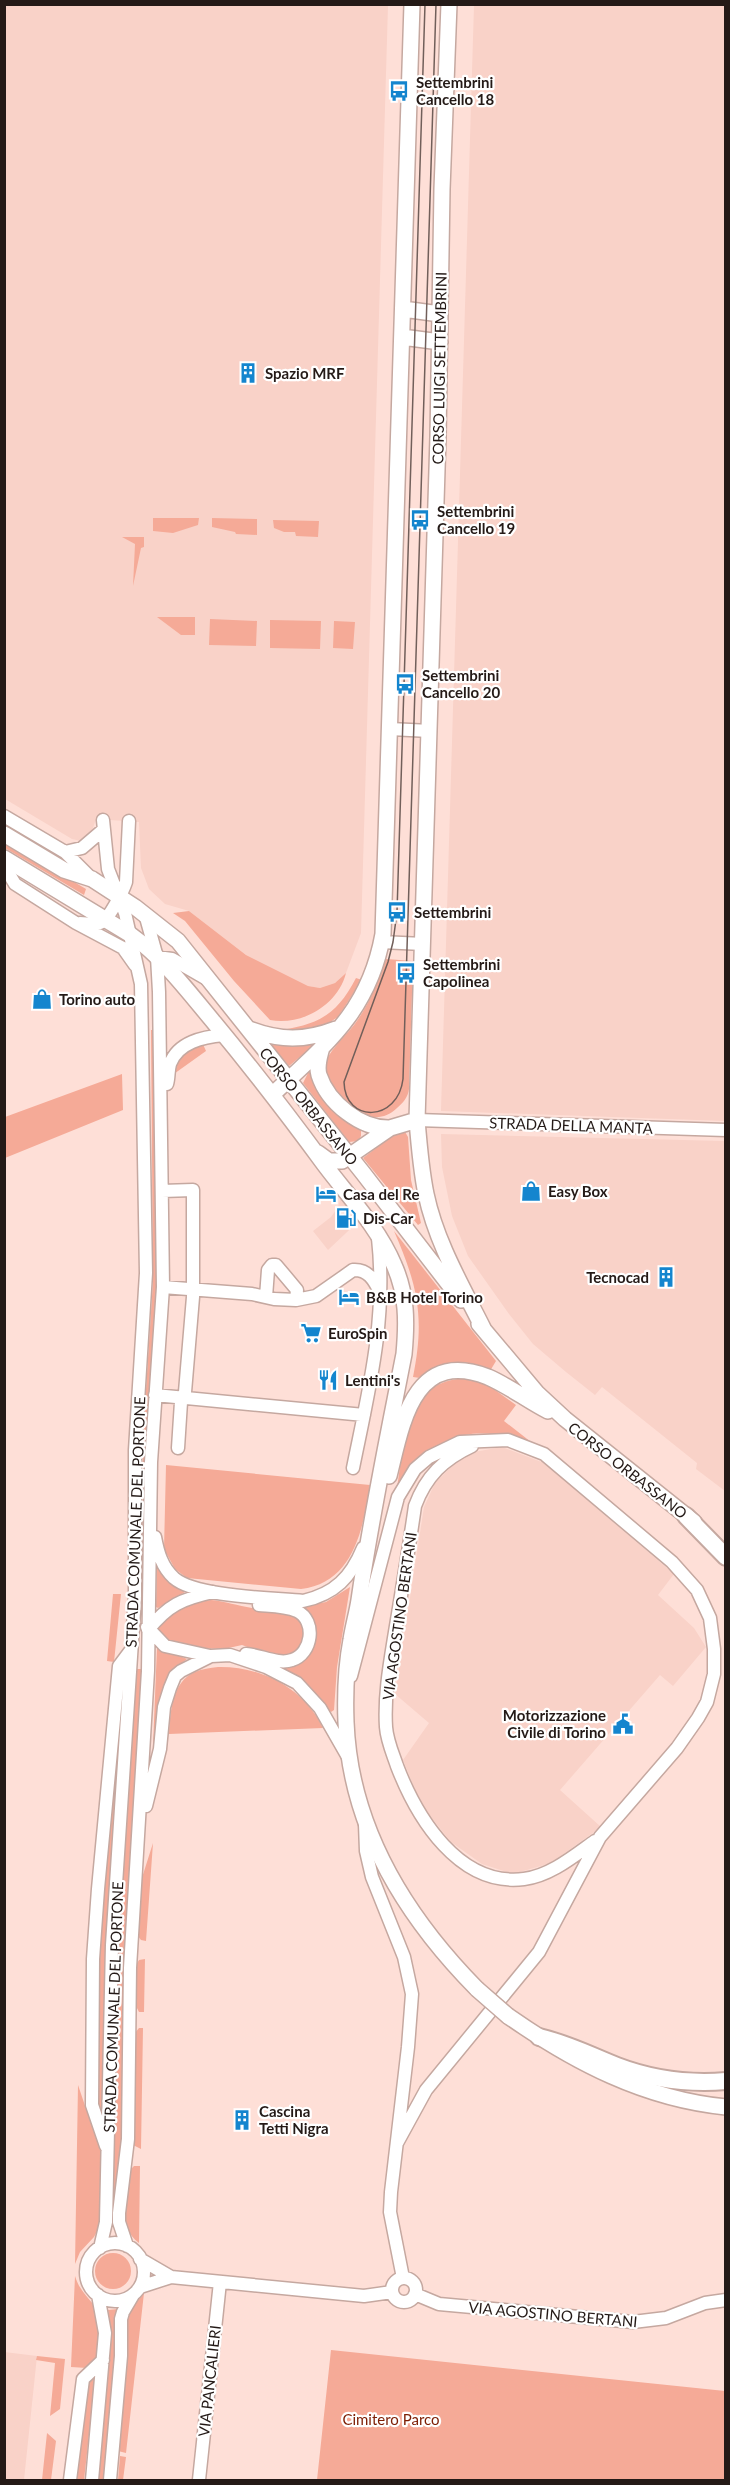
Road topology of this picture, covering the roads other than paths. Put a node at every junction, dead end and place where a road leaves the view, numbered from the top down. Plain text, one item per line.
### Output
1 (412, 4) edge
2 (449, 4) edge
3 (403, 309) junction
4 (440, 314) junction
5 (402, 338) junction
6 (440, 342) junction
7 (390, 729) junction
8 (430, 731) junction
9 (4, 816) edge
10 (129, 821) dead end
11 (4, 834) edge
12 (65, 852) junction
13 (4, 858) edge
14 (4, 867) edge
15 (92, 879) junction
16 (119, 896) junction
17 (145, 914) junction
18 (106, 920) junction
19 (76, 923) junction
20 (131, 935) junction
21 (381, 942) junction
22 (423, 944) junction
23 (157, 957) junction
24 (139, 971) junction
25 (210, 981) junction
26 (141, 984) junction
27 (342, 1027) junction
28 (247, 1029) junction
29 (224, 1035) junction
30 (322, 1047) junction
31 (288, 1080) junction
32 (272, 1095) junction
33 (161, 1102) junction
34 (417, 1120) junction
35 (390, 1128) junction
36 (726, 1130) edge
37 (313, 1149) junction
38 (349, 1156) junction
39 (162, 1191) junction
40 (378, 1236) junction
41 (163, 1287) junction
42 (193, 1289) junction
43 (380, 1292) junction
44 (266, 1297) junction
45 (296, 1299) junction
46 (484, 1330) junction
47 (156, 1395) junction
48 (183, 1397) junction
49 (364, 1415) junction
50 (565, 1419) junction
51 (482, 1441) junction
52 (178, 1448) dead end
53 (353, 1468) dead end
54 (149, 1504) junction
55 (686, 1516) junction
56 (367, 1538) junction
57 (726, 1545) edge
58 (726, 1557) edge
59 (213, 1592) junction
60 (236, 1594) junction
61 (135, 1596) junction
62 (359, 1603) junction
63 (149, 1629) junction
64 (131, 1650) junction
65 (230, 1655) junction
66 (211, 1656) junction
67 (119, 1666) joint
68 (346, 1696) junction
69 (349, 1760) junction
70 (364, 1819) junction
71 (139, 1836) junction
72 (600, 1837) junction
73 (539, 2037) junction
74 (726, 2081) edge
75 (726, 2107) edge
76 (397, 2143) junction
77 (108, 2150) junction
78 (127, 2246) junction
79 (100, 2248) junction
80 (140, 2259) junction
81 (171, 2277) junction
82 (403, 2278) junction
83 (220, 2282) junction
84 (136, 2291) junction
85 (392, 2292) junction
86 (415, 2294) junction
87 (98, 2295) junction
88 (726, 2300) edge
89 (103, 2360) junction
90 (70, 2481) edge
91 (92, 2481) edge
92 (110, 2481) edge
93 (198, 2481) edge

1 - 3 main road
2 - 4 main road, CORSO LUIGI SETTEMBRINI
3 - 4 main road
3 - 5 main road
4 - 6 main road, CORSO LUIGI SETTEMBRINI
5 - 6 main road
5 - 7 main road
6 - 8 main road, CORSO LUIGI SETTEMBRINI
7 - 8 street
7 - 21 main road
8 - 22 main road, CORSO LUIGI SETTEMBRINI
9 - 12 street, CORSO ORBASSANO
10 - 16 street
11 - 15 main road, CORSO ORBASSANO
12 - 15 street, CORSO ORBASSANO
12 - 16 street, STRADA COMUNALE DEL PORTONE
13 - 18 main road, CORSO ORBASSANO
14 - 19 street
15 - 16 main road, CORSO ORBASSANO
16 - 17 main road, CORSO ORBASSANO
16 - 18 street
16 - 20 street, STRADA COMUNALE DEL PORTONE
17 - 23 street, STRADA COMUNALE DEL PORTONE
17 - 25 main road, CORSO ORBASSANO
18 - 19 street
18 - 20 main road, CORSO ORBASSANO
19 - 24 street
20 - 23 main road, CORSO ORBASSANO
20 - 24 street, STRADA COMUNALE DEL PORTONE
21 - 22 street
21 - 27 main road
22 - 34 main road, CORSO LUIGI SETTEMBRINI
23 - 25 street
23 - 26 street
23 - 29 main road, CORSO ORBASSANO
23 - 33 street, STRADA COMUNALE DEL PORTONE
24 - 26 street, STRADA COMUNALE DEL PORTONE
25 - 28 main road, CORSO ORBASSANO
26 - 61 street, STRADA COMUNALE DEL PORTONE
27 - 28 main road
27 - 30 main road
28 - 31 main road, CORSO ORBASSANO
29 - 32 main road, CORSO ORBASSANO
29 - 33 street
30 - 31 main road
30 - 35 main road
31 - 32 main road
31 - 38 main road, CORSO ORBASSANO
32 - 37 main road, CORSO ORBASSANO
33 - 39 street, STRADA COMUNALE DEL PORTONE
34 - 35 main road
34 - 36 street, STRADA DELLA MANTA
34 - 46 main road, CORSO LUIGI SETTEMBRINI
35 - 38 main road
37 - 38 main road
37 - 40 main road, CORSO ORBASSANO
38 - 46 main road, CORSO ORBASSANO
39 - 41 street, STRADA COMUNALE DEL PORTONE
39 - 42 street
40 - 43 street
40 - 56 main road, CORSO ORBASSANO
41 - 42 street
41 - 47 street, STRADA COMUNALE DEL PORTONE
42 - 44 street
42 - 48 street
43 - 45 street
43 - 49 street
44 - 45 street
44 - 45 street
46 - 50 main road, CORSO ORBASSANO
47 - 48 street, STRADA COMUNALE DEL PORTONE
47 - 54 street, STRADA COMUNALE DEL PORTONE
48 - 49 street, STRADA COMUNALE DEL PORTONE
48 - 52 street
49 - 53 street
50 - 55 main road, CORSO ORBASSANO
50 - 62 main road
51 - 68 street, VIA AGOSTINO BERTANI
51 - 72 street, VIA AGOSTINO BERTANI
51 - 72 street, VIA AGOSTINO BERTANI
54 - 59 street, CORSO ORBASSANO
54 - 63 street, STRADA COMUNALE DEL PORTONE
55 - 57 main road, CORSO ORBASSANO
55 - 58 highway
56 - 60 street, CORSO ORBASSANO
56 - 62 main road, CORSO ORBASSANO
59 - 60 street, CORSO ORBASSANO
59 - 63 street, CORSO ORBASSANO
60 - 65 street, CORSO ORBASSANO
61 - 63 street, CORSO ORBASSANO
61 - 64 street, STRADA COMUNALE DEL PORTONE
62 - 68 main road, CORSO ORBASSANO
63 - 64 street, CORSO ORBASSANO
63 - 66 street, CORSO ORBASSANO
63 - 71 street, STRADA COMUNALE DEL PORTONE
64 - 67 street, CORSO ORBASSANO
64 - 77 street, STRADA COMUNALE DEL PORTONE
65 - 66 street, CORSO ORBASSANO
65 - 69 street, CORSO ORBASSANO
66 - 71 street, CORSO ORBASSANO
67 - 77 street, STRADA COMUNALE DEL PORTONE
68 - 69 main road, CORSO ORBASSANO
69 - 70 main road, CORSO ORBASSANO
70 - 73 main road, CORSO ORBASSANO, bridge
70 - 76 street, VIA AGOSTINO BERTANI
71 - 78 street, STRADA COMUNALE DEL PORTONE
72 - 76 street, VIA AGOSTINO BERTANI
73 - 74 highway
73 - 75 main road, CORSO ORBASSANO
76 - 82 street, VIA AGOSTINO BERTANI
77 - 79 street, STRADA COMUNALE DEL PORTONE
78 - 79 street
78 - 80 street
79 - 87 street
80 - 81 street
80 - 84 street
81 - 83 street
81 - 84 street
82 - 85 street
82 - 86 street
83 - 85 street
83 - 93 street, VIA PANCALIERI
84 - 87 street
84 - 92 street
85 - 86 street
86 - 88 street, VIA AGOSTINO BERTANI
87 - 89 street
89 - 90 street
89 - 91 street

